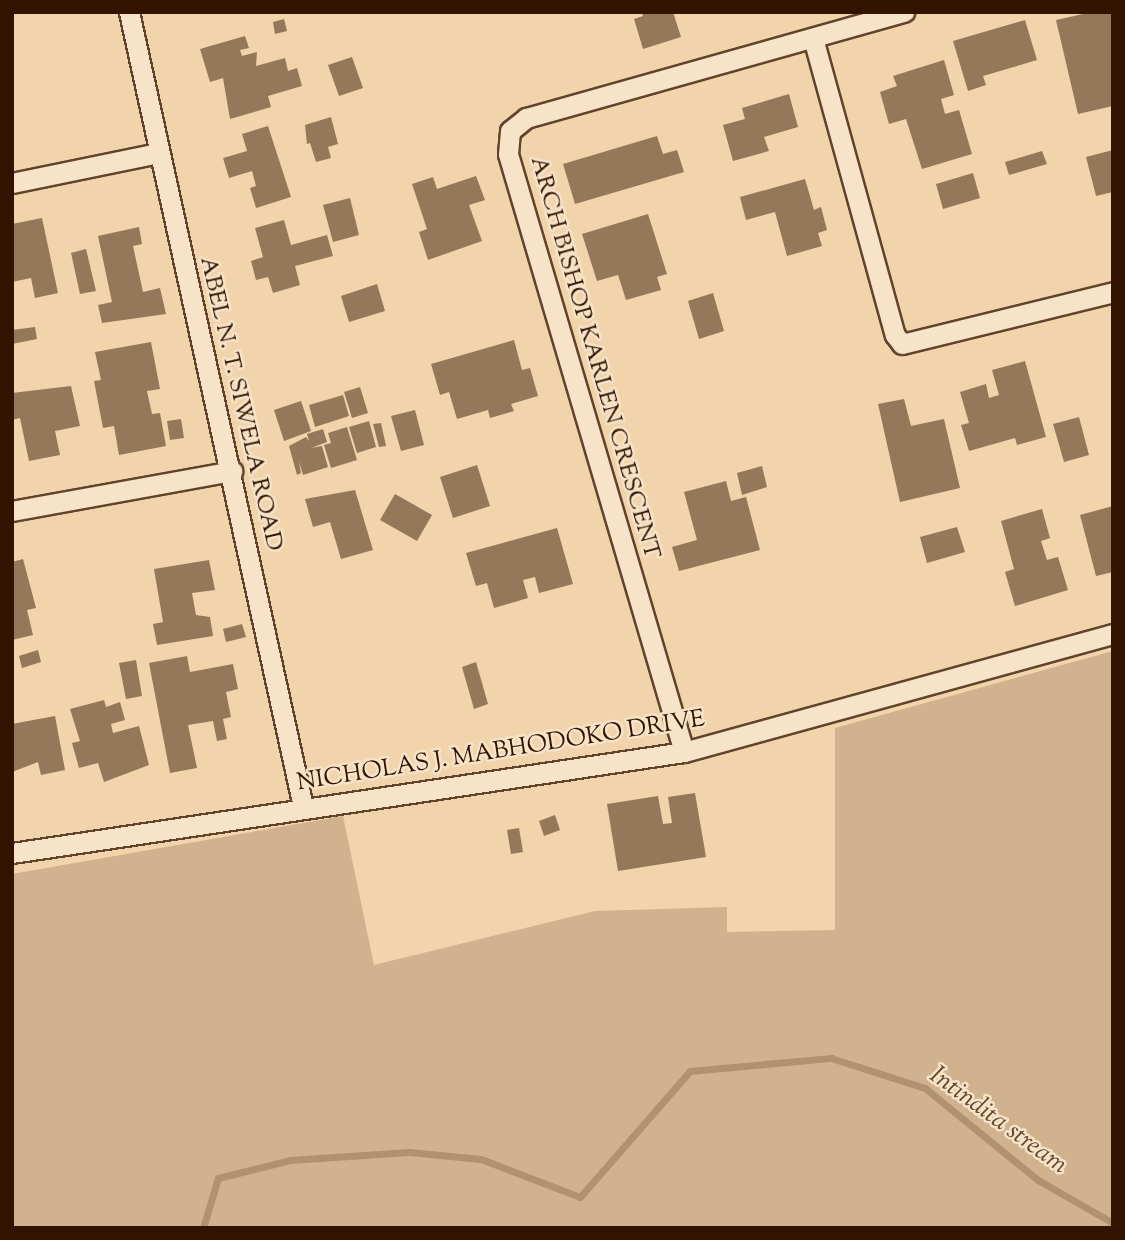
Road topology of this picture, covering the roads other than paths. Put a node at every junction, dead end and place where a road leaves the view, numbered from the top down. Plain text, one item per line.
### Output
1 (129, 12) edge
2 (904, 12) edge
3 (813, 38) junction
4 (158, 153) junction
5 (12, 183) edge
6 (1113, 292) edge
7 (232, 471) junction
8 (12, 511) edge
9 (1113, 634) edge
10 (684, 752) junction
11 (303, 807) junction
12 (12, 853) edge

1 - 4 street, ABEL N. T. SIWELA ROAD
2 - 3 street, ARCH BISHOP KARLEN CRESCENT
3 - 6 street
3 - 10 street, ARCH BISHOP KARLEN CRESCENT
4 - 5 street
4 - 7 street, ABEL N. T. SIWELA ROAD
7 - 8 street
7 - 11 street, ABEL N. T. SIWELA ROAD
9 - 10 street, NICHOLAS J. MABHODOKO DRIVE
10 - 11 street, NICHOLAS J. MABHODOKO DRIVE
11 - 12 street, NICHOLAS J. MABHODOKO DRIVE

